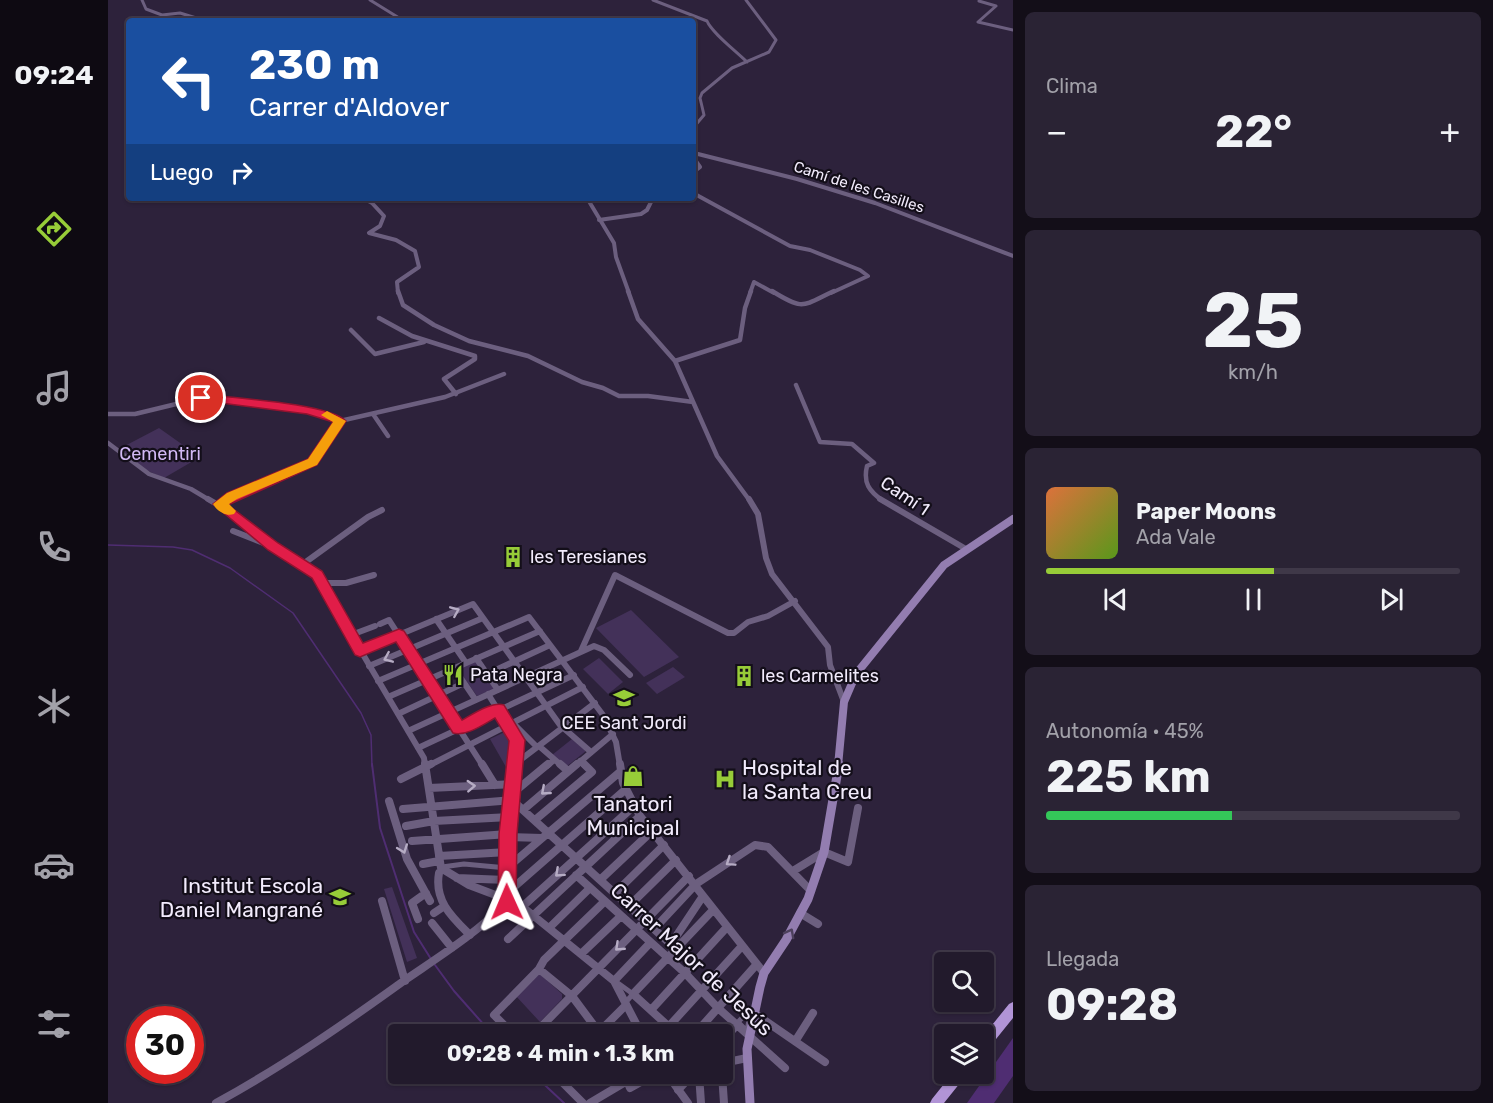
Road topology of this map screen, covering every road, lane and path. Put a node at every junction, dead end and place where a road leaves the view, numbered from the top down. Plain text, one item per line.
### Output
1 (142, 0) edge
2 (373, 0) edge
3 (653, 0) edge
4 (746, 0) edge
5 (979, 1) edge
6 (196, 18) edge
7 (400, 18) edge
8 (1013, 30) edge
9 (747, 62) junction
10 (696, 126) edge
11 (696, 156) edge
12 (696, 195) edge
13 (369, 201) edge
14 (589, 201) edge
15 (652, 201) edge
16 (599, 220) junction
17 (1013, 256) edge
18 (379, 318) dead end
19 (351, 330) dead end
20 (426, 341) junction
21 (675, 361) junction
22 (504, 374) dead end
23 (796, 385) dead end
24 (456, 394) junction
25 (693, 402) junction
26 (108, 414) edge
27 (373, 414) junction
28 (340, 421) junction
29 (388, 436) dead end
30 (108, 443) edge
31 (219, 504) junction
32 (382, 510) dead end
33 (1013, 519) edge
34 (233, 531) dead end
35 (273, 546) junction
36 (966, 549) junction
37 (303, 564) junction
38 (374, 575) dead end
39 (321, 583) junction
40 (795, 602) junction
41 (483, 618) junction
42 (436, 619) junction
43 (540, 631) junction
44 (492, 632) junction
45 (446, 634) junction
46 (351, 635) junction
47 (399, 635) junction
48 (550, 645) junction
49 (455, 647) junction
50 (503, 647) junction
51 (408, 650) junction
52 (360, 651) junction
53 (581, 651) junction
54 (476, 658) junction
55 (562, 660) junction
56 (514, 661) junction
57 (466, 663) junction
58 (416, 664) junction
59 (369, 666) junction
60 (454, 668) junction
61 (487, 674) junction
62 (574, 675) junction
63 (630, 675) dead end
64 (525, 677) junction
65 (428, 680) junction
66 (378, 681) junction
67 (464, 683) junction
68 (583, 687) junction
69 (498, 690) junction
70 (536, 692) junction
71 (488, 694) junction
72 (438, 696) junction
73 (388, 697) junction
74 (475, 699) junction
75 (844, 702) junction
76 (595, 703) junction
77 (547, 706) junction
78 (498, 710) junction
79 (448, 712) junction
80 (398, 714) junction
81 (512, 725) junction
82 (459, 728) junction
83 (563, 728) junction
84 (408, 731) junction
85 (613, 734) junction
86 (470, 746) junction
87 (538, 746) junction
88 (418, 748) junction
89 (591, 752) junction
90 (554, 760) junction
91 (580, 761) junction
92 (515, 764) junction
93 (426, 767) junction
94 (568, 771) junction
95 (621, 773) junction
96 (401, 779) dead end
97 (514, 784) junction
98 (495, 785) junction
99 (429, 788) junction
100 (626, 789) junction
101 (513, 796) junction
102 (388, 801) dead end
103 (432, 805) junction
104 (634, 806) junction
105 (858, 808) dead end
106 (404, 809) dead end
107 (523, 810) junction
108 (640, 816) junction
109 (510, 817) junction
110 (535, 820) junction
111 (434, 821) junction
112 (406, 826) dead end
113 (652, 831) junction
114 (545, 835) junction
115 (508, 836) junction
116 (436, 838) junction
117 (412, 842) dead end
118 (562, 845) junction
119 (664, 845) junction
120 (765, 846) joint
121 (508, 852) junction
122 (824, 852) junction
123 (577, 858) junction
124 (676, 860) junction
125 (423, 864) dead end
126 (439, 865) junction
127 (586, 866) junction
128 (507, 868) junction
129 (793, 871) junction
130 (576, 875) junction
131 (689, 876) junction
132 (456, 878) junction
133 (506, 880) junction
134 (600, 880) junction
135 (696, 884) junction
136 (590, 888) junction
137 (811, 891) junction
138 (426, 893) junction
139 (615, 893) junction
140 (703, 896) junction
141 (507, 898) junction
142 (382, 901) dead end
143 (430, 901) dead end
144 (604, 902) junction
145 (523, 906) junction
146 (629, 906) junction
147 (443, 907) junction
148 (713, 910) junction
149 (434, 913) dead end
150 (800, 913) junction
151 (534, 915) junction
152 (621, 916) junction
153 (418, 919) dead end
154 (645, 920) junction
155 (432, 923) dead end
156 (818, 924) dead end
157 (727, 927) junction
158 (549, 928) junction
159 (654, 928) junction
160 (636, 930) junction
161 (470, 935) junction
162 (508, 939) dead end
163 (565, 941) junction
164 (650, 943) junction
165 (742, 946) junction
166 (673, 947) junction
167 (452, 948) junction
168 (581, 954) junction
169 (668, 958) junction
170 (597, 968) junction
171 (761, 968) junction
172 (539, 969) junction
173 (685, 973) junction
174 (405, 981) junction
175 (614, 981) junction
176 (702, 989) junction
177 (633, 994) junction
178 (572, 996) junction
179 (625, 1004) junction
180 (718, 1008) junction
181 (1013, 1008) edge
182 (651, 1010) junction
183 (753, 1011) junction
184 (813, 1013) dead end
185 (503, 1024) edge
186 (544, 1024) edge
187 (591, 1024) edge
188 (607, 1024) edge
189 (636, 1024) edge
190 (666, 1024) edge
191 (670, 1024) edge
192 (704, 1024) edge
193 (737, 1025) junction
194 (733, 1029) edge
195 (994, 1032) edge
196 (749, 1036) junction
197 (796, 1040) junction
198 (747, 1058) junction
199 (733, 1062) edge
200 (825, 1062) dead end
201 (785, 1068) dead end
202 (565, 1084) edge
203 (617, 1084) edge
204 (674, 1084) edge
205 (684, 1084) edge
206 (700, 1084) edge
207 (723, 1084) edge
208 (952, 1084) edge
209 (678, 1090) junction
210 (216, 1103) edge
211 (583, 1103) edge
212 (590, 1103) edge
213 (688, 1103) edge
214 (701, 1103) edge
215 (724, 1103) edge
216 (750, 1103) edge
217 (936, 1103) edge

1 - 6 street
2 - 7 street
3 - 9 street
4 - 9 street
5 - 8 street
9 - 10 street
11 - 17 street, Camí de les Casilles
12 - 21 street
13 - 25 street
14 - 16 street
15 - 16 street
16 - 21 street
18 - 20 street
19 - 20 street
20 - 24 street
21 - 25 street
22 - 24 street
23 - 36 street, Camí 1
24 - 27 street
25 - 40 street
26 - 28 street
27 - 28 street
27 - 29 street
28 - 31 street
30 - 31 street
31 - 35 street
32 - 37 street
33 - 36 main road
34 - 35 street
35 - 37 street
36 - 75 main road
37 - 39 street
38 - 39 street
39 - 46 street
40 - 53 street
40 - 75 street
42 -> 41 street
41 - 44 street
41 - 45 street
42 - 45 street
42 - 47 street
43 - 44 street
43 - 48 street
43 - 50 street
44 - 49 street
44 - 50 street
45 - 49 street
45 - 51 street
46 - 47 street
46 - 52 street
47 - 51 street
47 - 52 street
48 - 55 street
48 - 56 street
49 - 57 street
49 - 58 street
50 - 54 street
50 - 56 street
51 - 58 street
51 -> 59 street
52 - 59 street
53 - 55 street
53 - 63 street
54 - 57 street
54 - 61 street
55 - 62 street
55 - 64 street
56 - 61 street
56 - 64 street
57 - 60 street
58 - 65 street
58 - 66 street
59 - 66 street
60 - 65 street
60 - 67 street
61 - 69 street
62 - 68 street
62 - 70 street
64 - 69 street
64 - 70 street
65 - 72 street
65 - 73 street
66 - 73 street
67 - 72 street
67 - 74 street
68 - 76 street
68 - 77 street
69 - 71 street
70 - 77 street
70 - 78 street
71 - 74 street
71 - 78 street
72 - 79 street
72 - 80 street
73 - 80 street
74 - 79 street
75 - 122 main road
76 - 83 street
76 - 85 street
77 - 81 street
77 - 83 street
78 - 81 street
78 - 82 street
79 - 82 street
79 - 84 street
80 - 84 street
81 - 86 street
81 - 87 street
81 - 92 street
82 - 86 street
82 - 88 street
83 - 87 street
83 - 89 street
84 - 88 street
85 - 89 street
85 - 95 street
86 - 93 street
86 - 98 street
87 - 90 street
87 - 92 street
88 - 93 street
89 - 91 street
90 - 94 street
90 - 101 street
91 - 94 street
91 - 110 street
92 - 97 street
93 - 96 street
93 - 99 street
94 -> 107 street
95 - 100 street
95 - 114 street
97 - 98 street
97 - 101 street
99 -> 98 street
99 - 103 street
100 - 104 street
100 - 118 street
101 - 103 street
101 - 107 street
101 - 109 street
102 -> 138 street
103 - 106 street
103 - 111 street
104 - 108 street
104 - 123 street
105 - 122 street
107 - 110 street
108 - 113 street
108 - 127 street
109 - 111 street
109 - 115 street
110 - 114 street
111 - 112 street
111 - 116 street
113 - 119 street
113 - 134 street
114 - 115 street
114 - 118 street
114 - 128 street
115 - 116 street
115 - 121 street
116 - 117 street
116 - 126 street
118 - 123 street
118 - 141 street
119 - 124 street
119 - 139 street
120 - 129 street
120 -> 135 street
121 - 126 street
121 - 128 street
122 - 129 street
122 - 137 main road
123 - 127 street
123 -> 145 street
124 - 131 street
124 - 146 street
125 - 126 street
126 - 128 street
126 - 132 street
126 - 147 street
127 - 130 street
127 - 134 street
128 - 133 street
129 - 137 street
130 - 136 street, Carrer Major de Jesús
130 - 151 street
131 - 135 street
131 - 154 street
132 - 133 street
132 - 141 street
133 - 141 street
134 - 139 street
135 - 140 street
135 - 159 street
136 - 144 street, Carrer Major de Jesús
136 - 158 street
137 - 150 main road
138 - 143 street
138 - 153 street
139 - 146 street
140 - 148 street
140 - 166 street
141 - 145 street
141 - 161 street
142 - 174 street
144 - 152 street, Carrer Major de Jesús
144 - 163 street
145 - 151 street
146 - 154 street
147 - 149 street
147 - 161 street
148 - 157 street
148 - 166 street
150 - 156 street
171 -> 150 main road
151 - 158 street
151 - 162 street
152 - 160 street, Carrer Major de Jesús
152 - 168 street
154 - 159 street
154 - 160 street
155 - 167 street
157 - 165 street
157 - 173 street
158 - 163 street
159 - 166 street
160 - 164 street, Carrer Major de Jesús
160 -> 170 street
161 - 167 street
163 - 168 street
163 - 172 street
164 - 169 street, Carrer Major de Jesús
164 - 175 street
165 - 171 street
165 - 176 street
166 - 169 street
167 - 174 street
168 - 170 street
169 - 173 street, Carrer Major de Jesús
169 - 177 street
170 - 175 street
170 - 178 street
171 - 180 street
171 - 183 main road
172 - 178 street
172 - 185 street
173 - 176 street, Carrer Major de Jesús
173 - 182 street
174 - 210 street
175 - 177 street
175 - 179 street
176 - 180 street, Carrer Major de Jesús
176 - 191 street
177 - 179 street
177 - 182 street
178 - 186 street
178 - 187 street
179 - 188 street
179 - 189 street
180 - 192 street
180 - 193 street, Carrer Major de Jesús
181 - 195 main road
182 - 190 street
183 - 196 main road
183 - 197 street
184 - 197 street
193 - 194 street
193 - 196 street, Carrer Major de Jesús
196 - 198 main road
196 - 201 street, Carrer Major de Jesús
197 - 200 street
198 - 199 street
198 - 216 main road
202 - 211 street
203 - 212 street
204 - 209 street
205 - 209 street
206 - 214 street
207 - 215 street
208 - 217 main road
209 - 213 street

